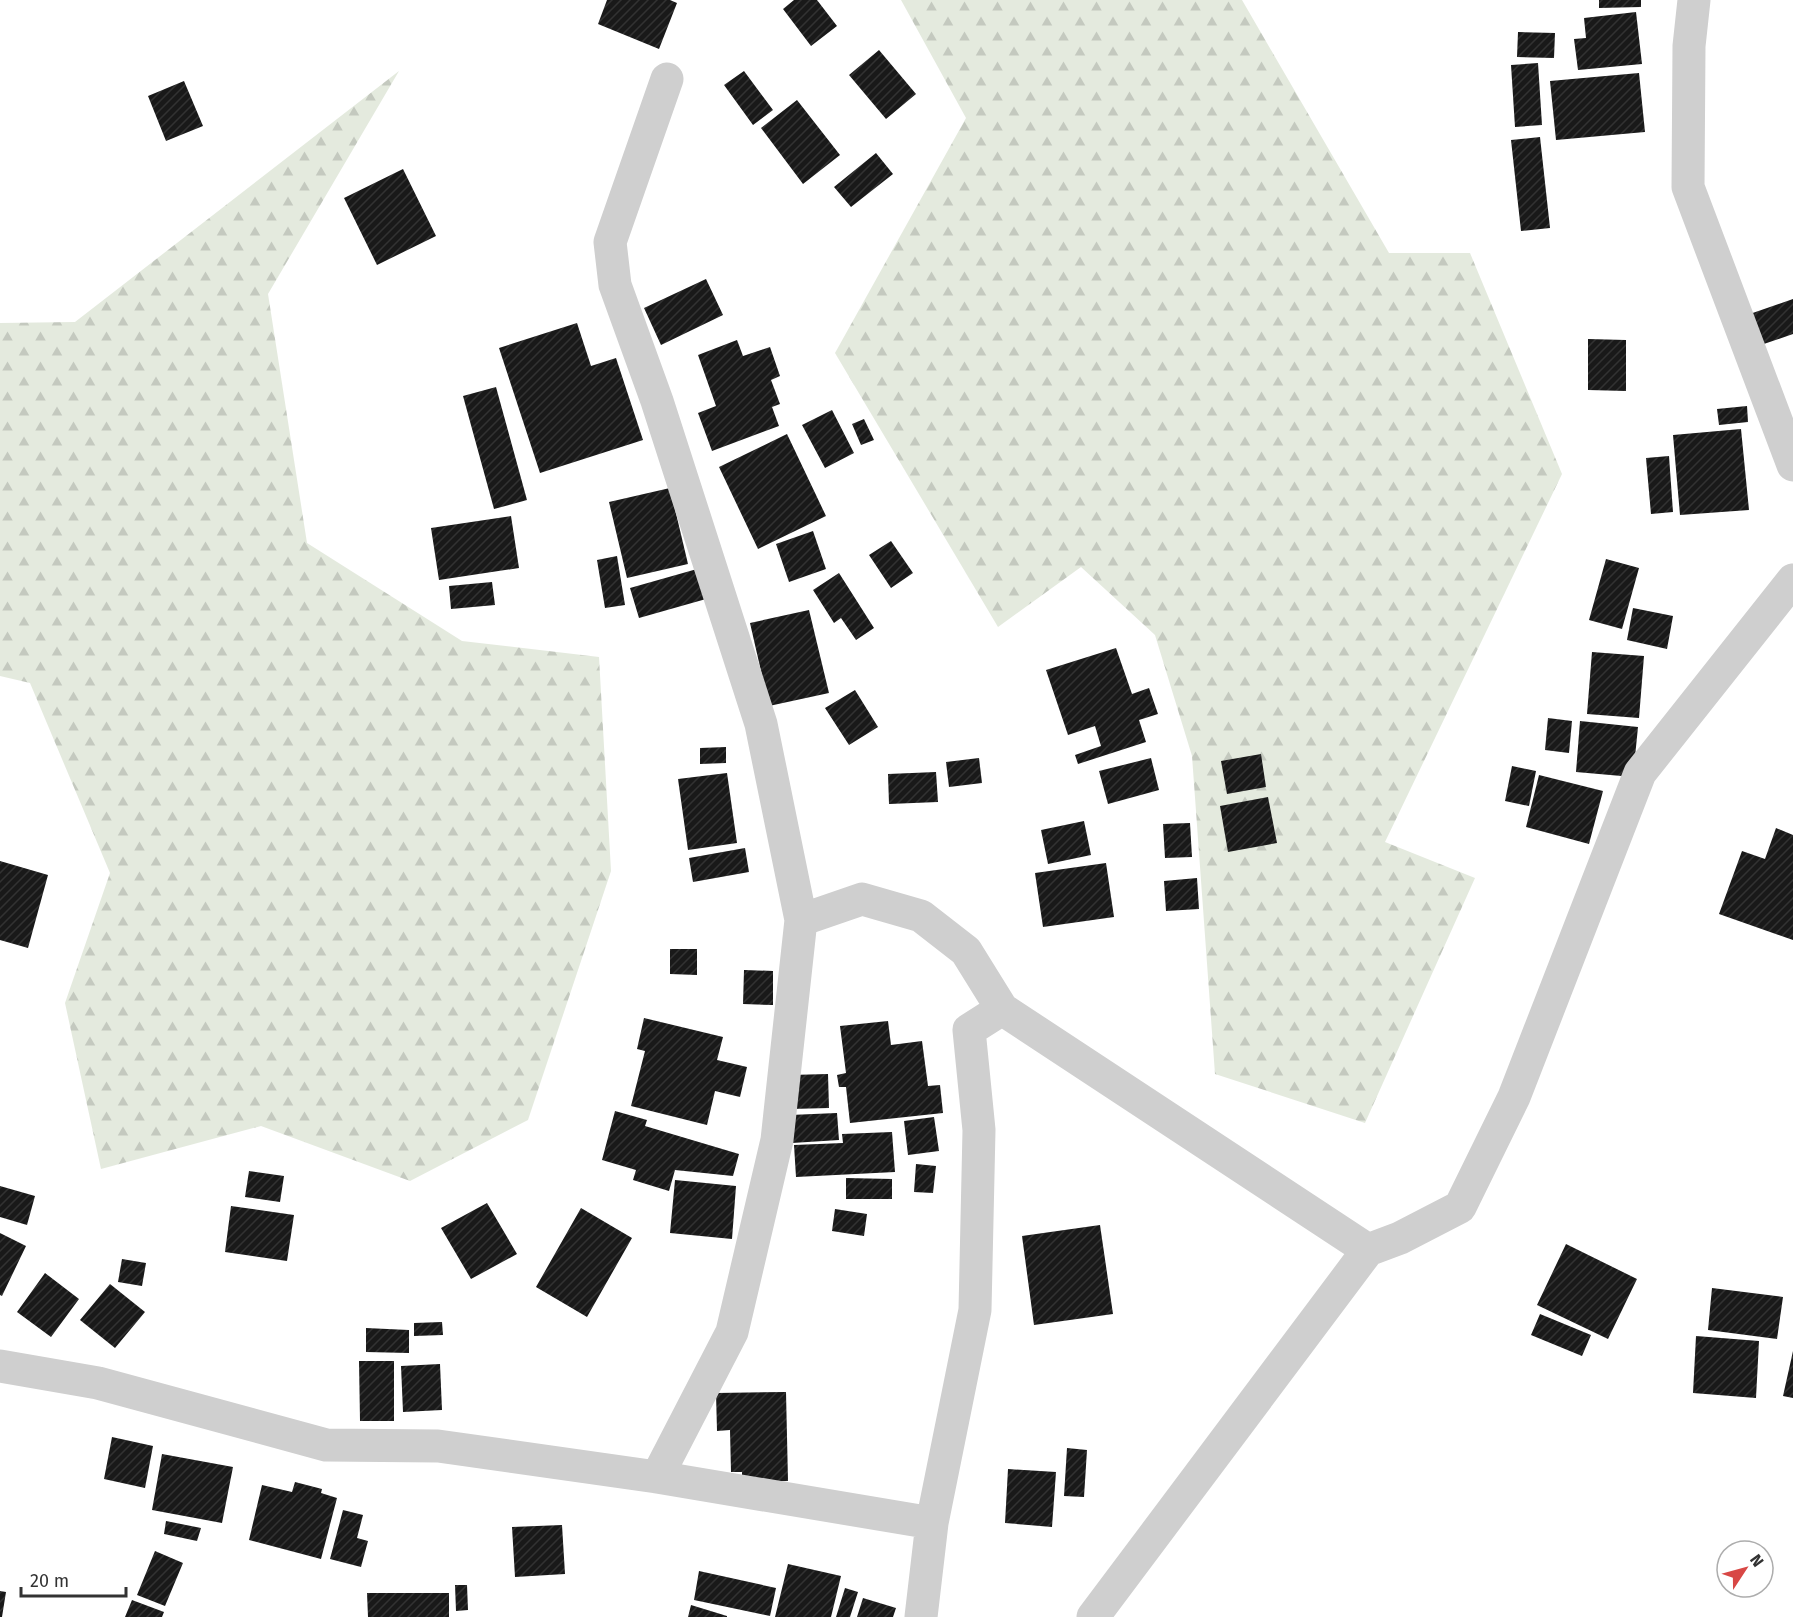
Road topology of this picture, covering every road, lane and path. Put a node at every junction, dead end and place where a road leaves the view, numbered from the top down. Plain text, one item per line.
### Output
1 (1694, 0) edge
2 (667, 80) dead end
3 (1793, 465) edge
4 (1793, 580) edge
5 (801, 920) junction
6 (1002, 1009) junction
7 (1368, 1250) junction
8 (0, 1366) edge
9 (657, 1477) junction
10 (932, 1523) junction
11 (921, 1617) edge
12 (1093, 1617) edge

1 - 3 street
2 - 5 street
4 - 7 street
5 - 6 street
5 - 9 street
6 - 7 street
6 - 10 street
7 - 12 street
8 - 9 street
9 - 10 street
10 - 11 street

